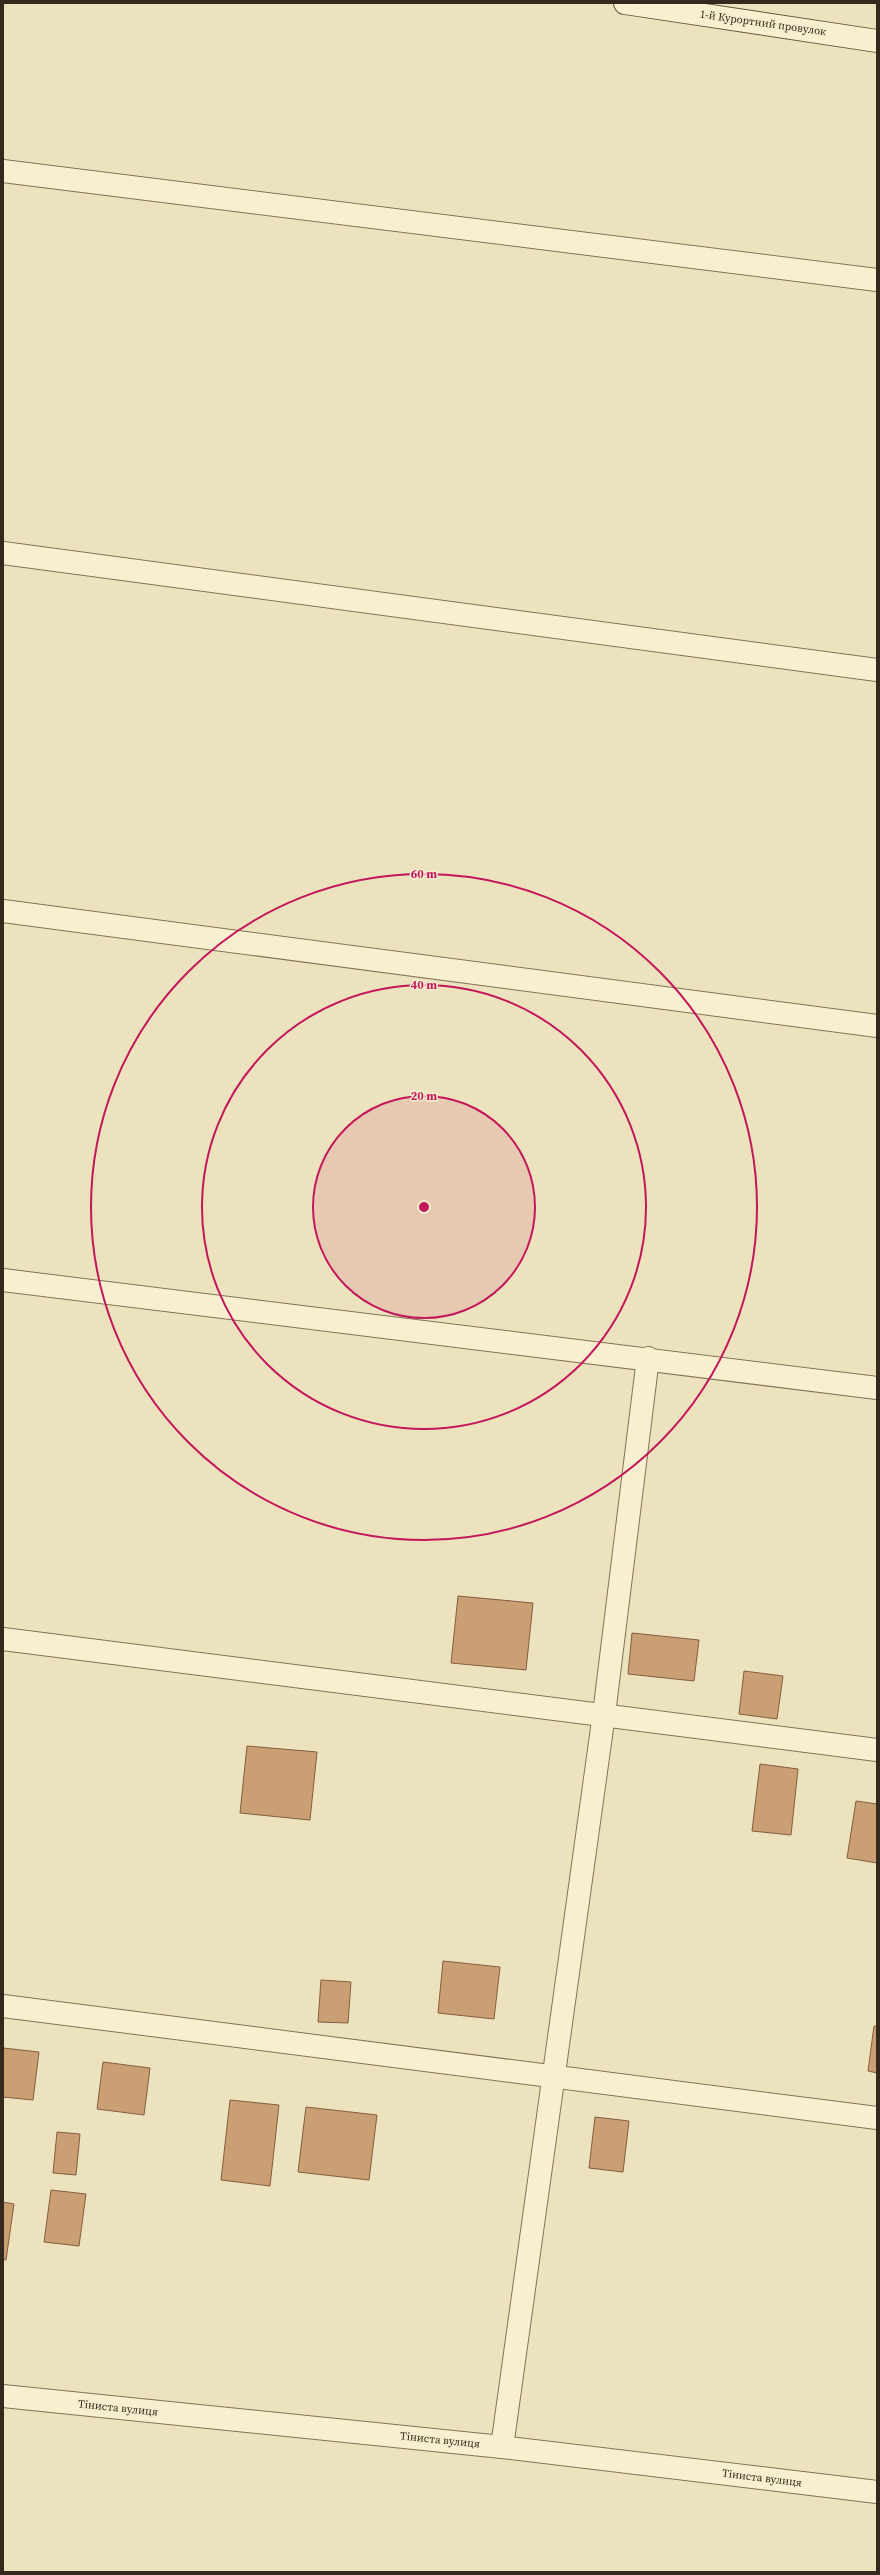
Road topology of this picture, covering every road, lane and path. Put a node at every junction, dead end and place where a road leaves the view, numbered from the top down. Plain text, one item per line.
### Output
1 (625, 3) edge
2 (877, 41) edge
3 (3, 171) edge
4 (877, 280) edge
5 (3, 553) edge
6 (877, 670) edge
7 (3, 911) edge
8 (877, 1026) edge
9 (3, 1280) edge
10 (648, 1358) junction
11 (877, 1388) edge
12 (3, 1639) edge
13 (604, 1714) junction
14 (877, 1750) edge
15 (3, 2006) edge
16 (555, 2076) junction
17 (877, 2118) edge
18 (3, 2396) edge
19 (502, 2447) junction
20 (877, 2492) edge

1 - 2 street, 1-й Курортний провулок
3 - 4 street
5 - 6 street
7 - 8 street
9 - 10 street
10 - 11 street
10 - 13 street
12 - 13 street
13 - 14 street
13 - 16 street
15 - 16 street
16 - 17 street
16 - 19 street
18 - 19 street, Тіниста вулиця
19 - 20 street, Тіниста вулиця

